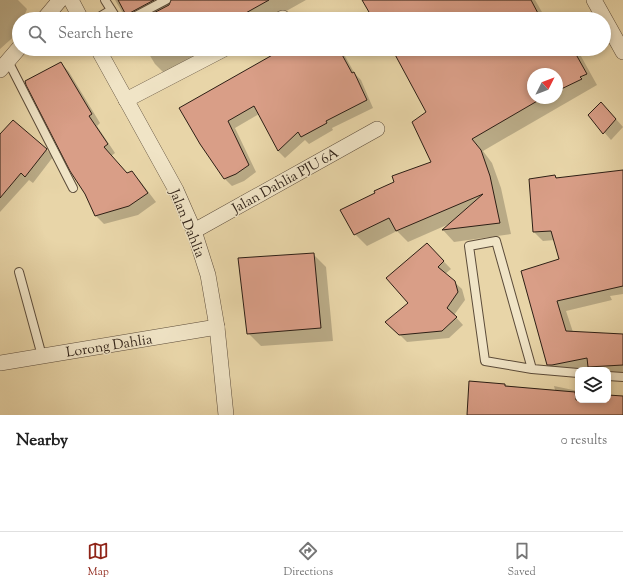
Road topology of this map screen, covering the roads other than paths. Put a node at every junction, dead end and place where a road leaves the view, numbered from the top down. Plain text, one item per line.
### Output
1 (60, 0) edge
2 (71, 0) edge
3 (105, 0) edge
4 (166, 0) edge
5 (594, 0) edge
6 (112, 10) joint
7 (50, 12) edge
8 (78, 12) edge
9 (108, 12) edge
10 (143, 12) edge
11 (601, 12) edge
12 (611, 30) edge
13 (623, 52) edge
14 (12, 56) edge
15 (102, 56) edge
16 (211, 56) edge
17 (4, 66) edge
18 (126, 100) junction
19 (377, 129) dead end
20 (73, 188) dead end
21 (194, 231) junction
22 (19, 272) dead end
23 (217, 328) junction
24 (42, 356) junction
25 (0, 363) edge
26 (532, 369) junction
27 (575, 373) edge
28 (611, 376) edge
29 (623, 377) edge
30 (226, 415) edge

1 - 7 street
2 - 8 street
3 - 6 lane
4 - 10 lane
5 - 11 street
6 - 9 lane
12 - 13 street
14 - 17 street
15 - 18 street, Jalan Dahlia
16 - 18 street
17 - 20 lane
18 - 21 street, Jalan Dahlia
19 - 21 street, Jalan Dahlia PJU 6A
21 - 23 street, Jalan Dahlia
22 - 24 lane
23 - 24 street, Lorong Dahlia
23 - 30 street, Jalan Dahlia
24 - 25 street, Lorong Dahlia
26 - 26 lane
26 - 27 lane
28 - 29 lane

